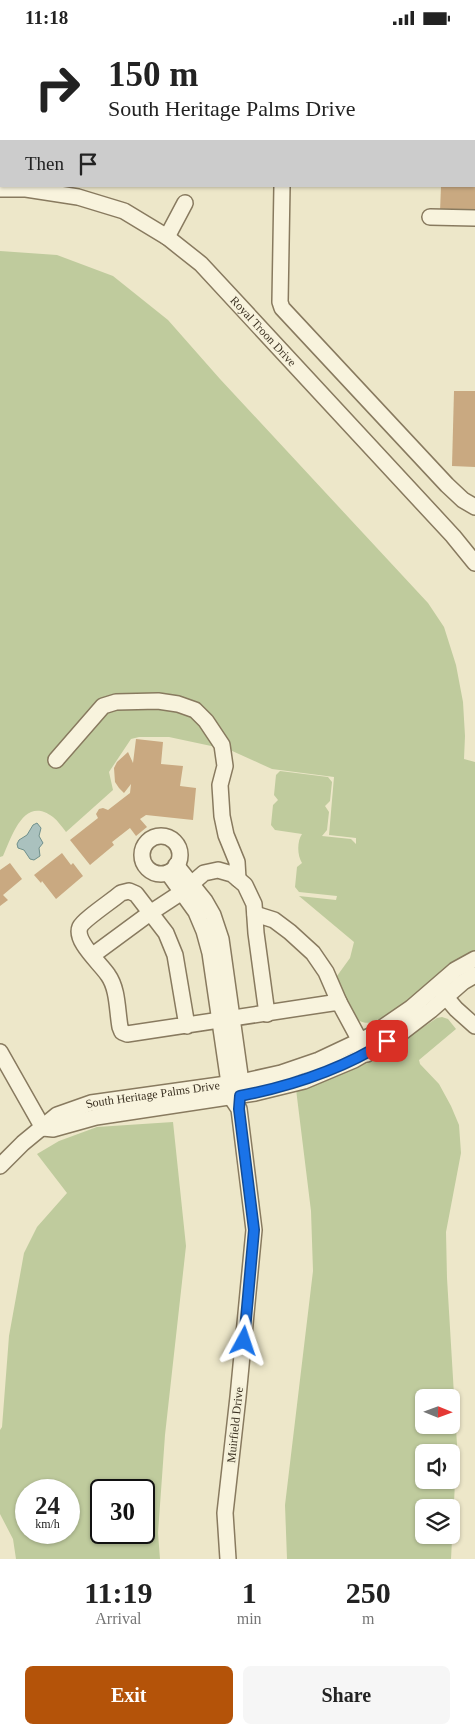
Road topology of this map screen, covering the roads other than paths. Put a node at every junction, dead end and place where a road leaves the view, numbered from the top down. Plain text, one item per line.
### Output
1 (282, 187) edge
2 (0, 189) edge
3 (185, 203) dead end
4 (430, 217) dead end
5 (475, 218) edge
6 (167, 237) junction
7 (475, 507) edge
8 (475, 563) edge
9 (56, 760) dead end
10 (172, 869) dead end
11 (238, 879) junction
12 (187, 888) junction
13 (150, 913) junction
14 (255, 914) junction
15 (93, 955) junction
16 (475, 959) edge
17 (475, 975) edge
18 (441, 991) junction
19 (339, 1002) junction
20 (268, 1014) junction
21 (226, 1021) junction
22 (186, 1026) junction
23 (475, 1026) edge
24 (364, 1048) junction
25 (0, 1053) edge
26 (236, 1094) junction
27 (43, 1128) junction
28 (0, 1165) edge
29 (228, 1559) edge

1 - 7 street
2 - 6 street, Royal Troon Drive
3 - 6 street
4 - 5 street
6 - 8 street, Royal Troon Drive
9 - 11 street
10 - 12 street, Muirfield Drive
11 - 12 street
11 - 14 street
12 - 13 street
12 - 21 street, Muirfield Drive
13 - 15 street
13 - 15 street
13 - 22 street
14 - 19 street
14 - 20 street
15 - 22 street
16 - 18 street, South Heritage Palms Drive
17 - 18 street, South Heritage Palms Drive
18 - 23 street
18 - 24 street, South Heritage Palms Drive
19 - 20 street
19 - 24 street
20 - 21 street
21 - 22 street
21 - 26 street, Muirfield Drive
24 - 26 street, South Heritage Palms Drive
25 - 27 street
26 - 27 street, South Heritage Palms Drive
26 - 29 street, Muirfield Drive
27 - 28 street, South Heritage Palms Drive

